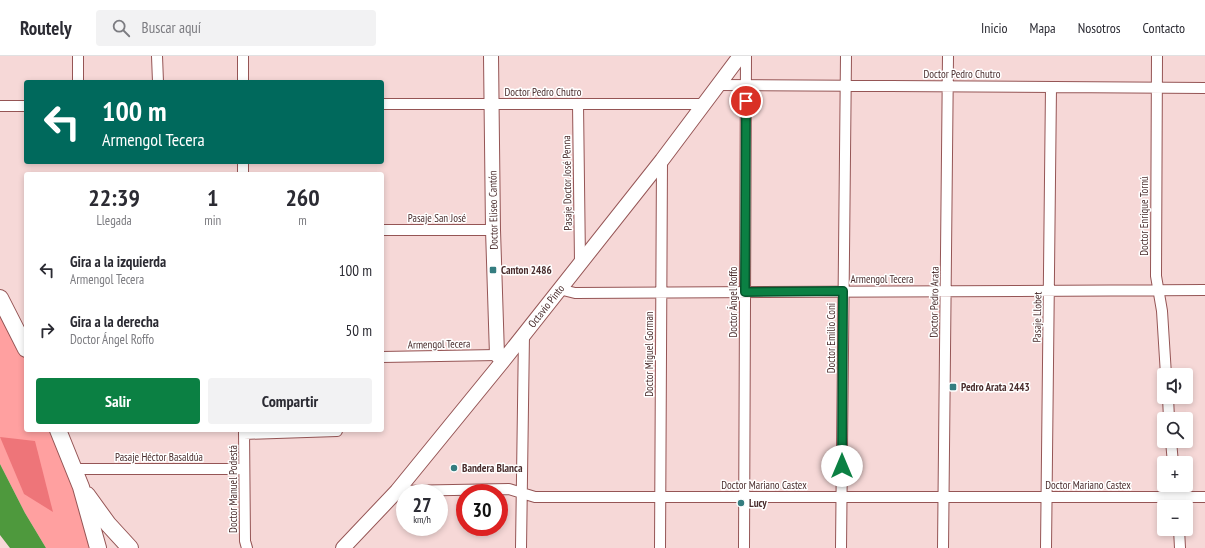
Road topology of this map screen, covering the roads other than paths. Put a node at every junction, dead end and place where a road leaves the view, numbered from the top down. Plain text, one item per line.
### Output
1 (78, 56) edge
2 (158, 56) edge
3 (243, 56) edge
4 (491, 56) edge
5 (740, 56) edge
6 (746, 56) edge
7 (846, 56) edge
8 (948, 56) edge
9 (1157, 56) edge
10 (78, 80) edge
11 (158, 80) edge
12 (243, 80) edge
13 (718, 85) junction
14 (746, 85) junction
15 (845, 86) junction
16 (948, 86) junction
17 (1051, 87) junction
18 (1157, 88) junction
19 (1205, 88) edge
20 (384, 104) edge
21 (492, 104) junction
22 (578, 104) junction
23 (704, 104) junction
24 (0, 106) edge
25 (24, 106) edge
26 (662, 160) junction
27 (384, 230) edge
28 (493, 230) junction
29 (580, 262) junction
30 (558, 289) junction
31 (1049, 290) junction
32 (1158, 290) junction
33 (1205, 290) edge
34 (843, 291) junction
35 (946, 291) junction
36 (661, 292) junction
37 (745, 292) junction
38 (0, 298) edge
39 (524, 334) junction
40 (24, 346) edge
41 (384, 357) edge
42 (500, 358) junction
43 (1166, 368) edge
44 (59, 432) edge
45 (244, 432) edge
46 (337, 432) dead end
47 (73, 469) junction
48 (244, 469) junction
49 (401, 484) edge
50 (81, 487) junction
51 (448, 490) edge
52 (396, 491) edge
53 (522, 493) junction
54 (660, 497) junction
55 (745, 497) junction
56 (842, 497) junction
57 (1205, 497) edge
58 (944, 498) junction
59 (1047, 498) junction
60 (1188, 500) edge
61 (1157, 501) edge
62 (1179, 536) edge
63 (98, 548) edge
64 (130, 548) edge
65 (247, 548) edge
66 (343, 548) edge
67 (522, 548) edge
68 (660, 548) edge
69 (744, 548) edge
70 (841, 548) edge
71 (944, 548) edge
72 (1046, 548) edge
73 (1180, 548) edge

1 - 10 street
2 - 11 street
3 - 12 street
4 - 21 main road, Doctor Eliseo Cantón
5 - 13 main road, Octavio Pinto
6 - 14 street, Doctor Ángel Roffo
7 - 15 street, Doctor Emilio Coni
8 - 16 street, Doctor Pedro Arata
9 - 18 street, Doctor Enrique Tornú
13 - 14 street, Doctor Pedro Chutro
13 - 23 main road, Octavio Pinto
14 - 15 street, Doctor Pedro Chutro
14 - 37 street, Doctor Ángel Roffo
15 - 16 street, Doctor Pedro Chutro
15 - 34 street, Doctor Emilio Coni
16 - 17 street, Doctor Pedro Chutro
16 - 35 street, Doctor Pedro Arata
17 - 18 street, Doctor Pedro Chutro
17 - 31 street, Pasaje Llobet
18 - 19 street, Doctor Pedro Chutro
18 - 32 street, Doctor Enrique Tornú
20 - 21 street, Doctor Pedro Chutro
21 - 22 street, Doctor Pedro Chutro
21 - 28 main road, Doctor Eliseo Cantón
22 - 23 street, Doctor Pedro Chutro
22 - 29 street, Pasaje Doctor José Penna
23 - 26 main road, Octavio Pinto
24 - 25 street
26 - 29 main road, Octavio Pinto
26 - 36 street, Doctor Miguel Gorman
27 - 28 street, Pasaje San José
28 - 42 main road, Doctor Eliseo Cantón
29 - 30 main road, Octavio Pinto
30 - 36 street, Armengol Tecera
30 - 39 main road, Octavio Pinto
31 - 32 street, Armengol Tecera
31 - 35 street, Armengol Tecera
31 - 59 street, Pasaje Llobet
32 - 33 street, Armengol Tecera
32 - 43 street, Doctor Enrique Tornú
34 - 35 street, Armengol Tecera
34 - 37 street, Armengol Tecera
34 - 56 street, Doctor Emilio Coni
35 - 58 street, Doctor Pedro Arata
36 - 37 street, Armengol Tecera
36 - 54 street, Doctor Miguel Gorman
37 - 55 street, Doctor Ángel Roffo
38 - 40 main road
39 - 42 main road, Octavio Pinto
39 - 53 street
41 - 42 street, Armengol Tecera
42 - 49 main road, Octavio Pinto
44 - 47 main road
45 - 46 street
45 - 48 street, Doctor Manuel Podestá
47 - 48 street, Pasaje Héctor Basaldúa
47 - 50 main road
48 - 65 street, Doctor Manuel Podestá
50 - 63 main road
50 - 64 main road
51 - 53 street, Doctor Mariano Castex
52 - 66 main road, Octavio Pinto
53 - 54 street, Doctor Mariano Castex
53 - 67 street
54 - 55 street, Doctor Mariano Castex
54 - 68 street, Doctor Miguel Gorman
55 - 56 street, Doctor Mariano Castex
55 - 69 street, Doctor Ángel Roffo
56 - 58 street, Doctor Mariano Castex
56 - 70 street, Doctor Emilio Coni
57 - 60 street, Doctor Mariano Castex
58 - 59 street, Doctor Mariano Castex
58 - 71 street, Doctor Pedro Arata
59 - 61 street, Doctor Mariano Castex
59 - 72 street, Pasaje Llobet
62 - 73 street

